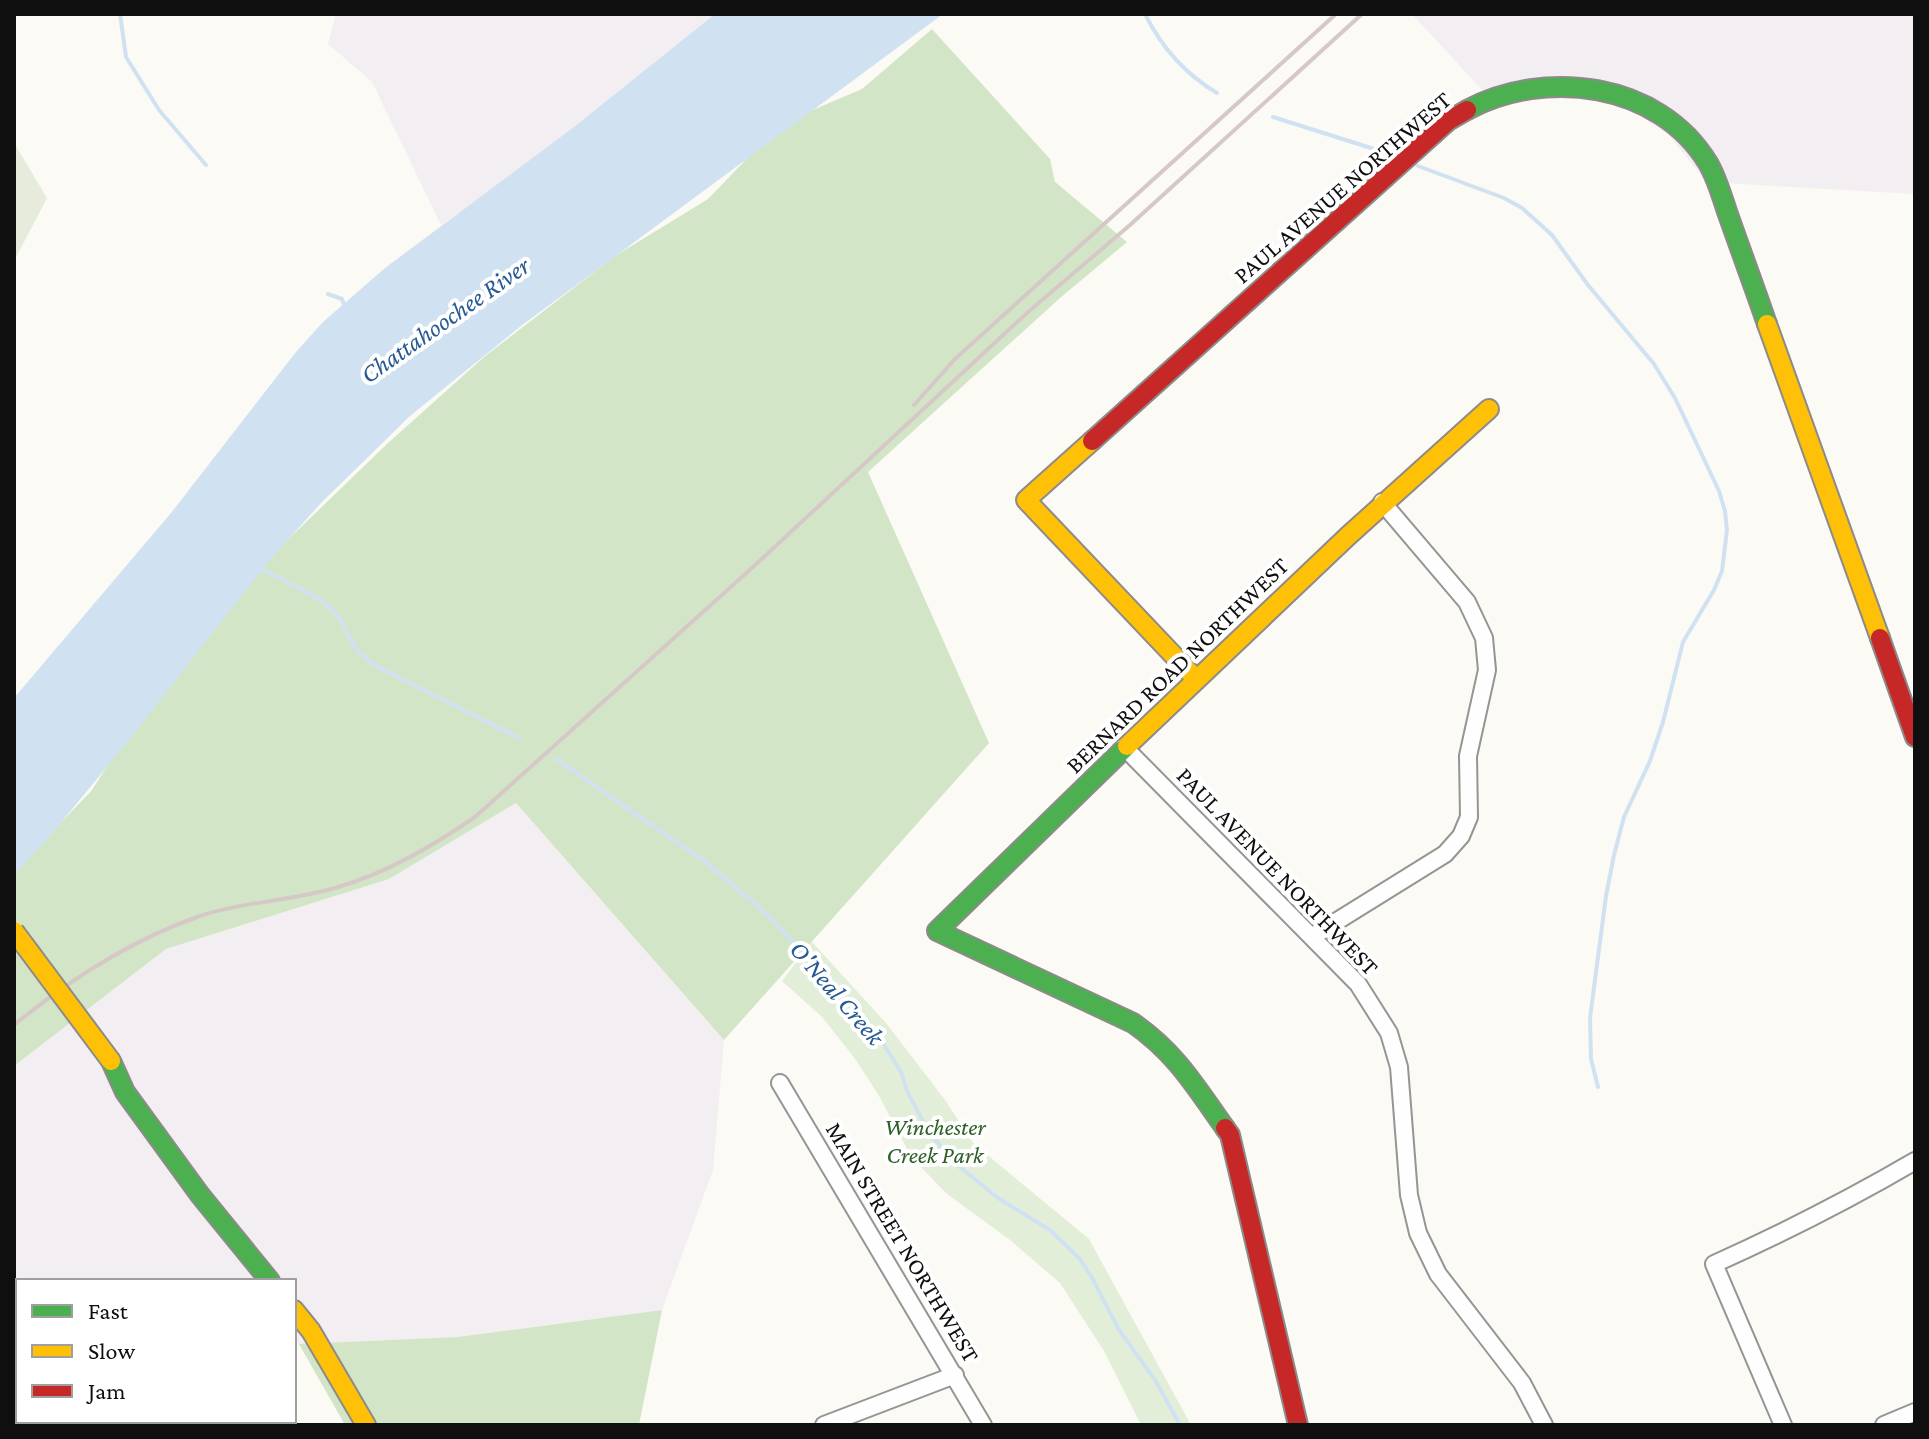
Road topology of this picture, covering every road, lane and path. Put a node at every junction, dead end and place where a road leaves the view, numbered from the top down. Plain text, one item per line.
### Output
1 (1489, 409) dead end
2 (1382, 502) junction
3 (1196, 679) junction
4 (1915, 737) edge
5 (1124, 747) junction
6 (14, 931) edge
7 (1313, 936) junction
8 (780, 1083) dead end
9 (1915, 1161) edge
10 (268, 1279) edge
11 (296, 1313) edge
12 (955, 1375) junction
13 (1915, 1412) edge
14 (366, 1425) edge
15 (824, 1425) edge
16 (983, 1425) edge
17 (1298, 1425) edge
18 (1544, 1425) edge
19 (1783, 1425) edge
20 (1884, 1425) edge

1 - 2 street, BERNARD ROAD NORTHWEST
2 - 3 street, BERNARD ROAD NORTHWEST
2 - 7 street
3 - 4 street, PAUL AVENUE NORTHWEST
3 - 5 street, BERNARD ROAD NORTHWEST
5 - 7 street, PAUL AVENUE NORTHWEST
5 - 17 street, BERNARD ROAD NORTHWEST
6 - 10 street, bridge
7 - 18 street, PAUL AVENUE NORTHWEST
8 - 12 street, MAIN STREET NORTHWEST
9 - 19 street
11 - 14 street
12 - 15 street
12 - 16 street, MAIN STREET NORTHWEST
13 - 20 street

